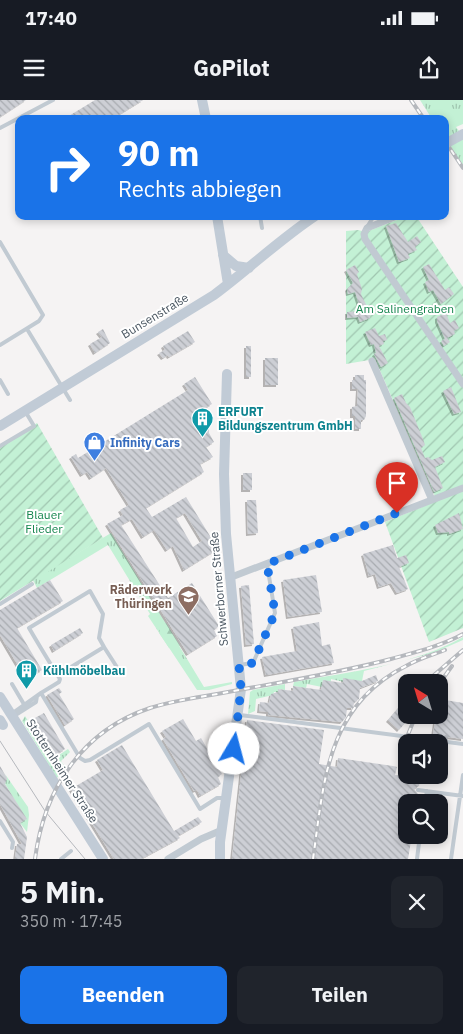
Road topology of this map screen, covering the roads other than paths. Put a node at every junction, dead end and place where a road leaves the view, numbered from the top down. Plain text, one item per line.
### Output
1 (53, 100) edge
2 (202, 100) edge
3 (25, 115) edge
4 (205, 115) edge
5 (15, 120) edge
6 (0, 128) edge
7 (463, 134) edge
8 (449, 142) edge
9 (219, 220) edge
10 (261, 220) edge
11 (309, 220) edge
12 (372, 220) edge
13 (385, 220) edge
14 (262, 228) dead end
15 (367, 228) junction
16 (0, 242) edge
17 (223, 255) junction
18 (249, 268) junction
19 (228, 284) junction
20 (27, 329) junction
21 (0, 345) edge
22 (372, 361) dead end
23 (227, 374) dead end
24 (0, 380) edge
25 (463, 384) edge
26 (62, 387) junction
27 (8, 394) dead end
28 (70, 400) dead end
29 (25, 411) junction
30 (0, 426) edge
31 (0, 446) edge
32 (463, 488) edge
33 (432, 500) junction
34 (267, 564) junction
35 (229, 578) junction
36 (32, 584) dead end
37 (0, 604) edge
38 (104, 647) junction
39 (239, 665) junction
40 (58, 675) junction
41 (122, 675) dead end
42 (12, 684) dead end
43 (39, 695) junction
44 (0, 697) edge
45 (25, 706) junction
46 (239, 715) junction
47 (12, 716) junction
48 (1, 723) edge
49 (463, 744) edge
50 (463, 775) edge
51 (418, 790) dead end
52 (427, 791) junction
53 (426, 794) edge
54 (462, 796) edge
55 (228, 798) junction
56 (0, 821) edge
57 (222, 830) junction
58 (419, 844) edge
59 (12, 848) dead end
60 (71, 851) dead end
61 (61, 859) edge
62 (103, 859) edge
63 (168, 859) edge
64 (220, 859) edge
65 (417, 859) edge
66 (451, 859) edge

1 - 3 lane
2 - 4 street
5 - 6 lane
7 - 8 street, bridge
9 - 17 street
10 - 14 lane
11 - 18 street, Bunsenstraße
12 - 15 lane
13 - 15 street
15 - 25 street
16 - 20 lane
17 - 18 street
17 - 19 street
18 - 19 street, Bunsenstraße
19 - 26 street, Bunsenstraße
20 - 21 lane
20 - 26 lane
22 - 33 street
23 - 35 street, Schwerborner Straße
24 - 27 lane
26 - 28 lane
26 - 29 street, Bunsenstraße
29 - 30 street, Bunsenstraße
29 - 31 lane
32 - 33 street
33 - 34 street
34 - 35 street
34 - 39 lane
35 - 39 street, Schwerborner Straße
36 - 37 lane
38 - 40 lane
38 - 40 lane
38 - 41 lane
39 - 46 street, Schwerborner Straße
40 - 43 lane
42 - 45 lane
43 - 45 lane
43 - 55 lane
44 - 47 street, Stotternheimer Straße
45 - 47 lane
46 - 49 lane
46 - 55 street, Schwerborner Straße
47 - 48 street
47 - 62 street, Stotternheimer Straße
50 - 54 lane
51 - 52 lane
52 - 53 lane
52 - 54 lane
54 - 66 lane
55 - 57 street, Schwerborner Straße
56 - 59 lane
57 - 63 street
57 - 64 street, Schwerborner Straße
58 - 65 lane
60 - 61 lane

